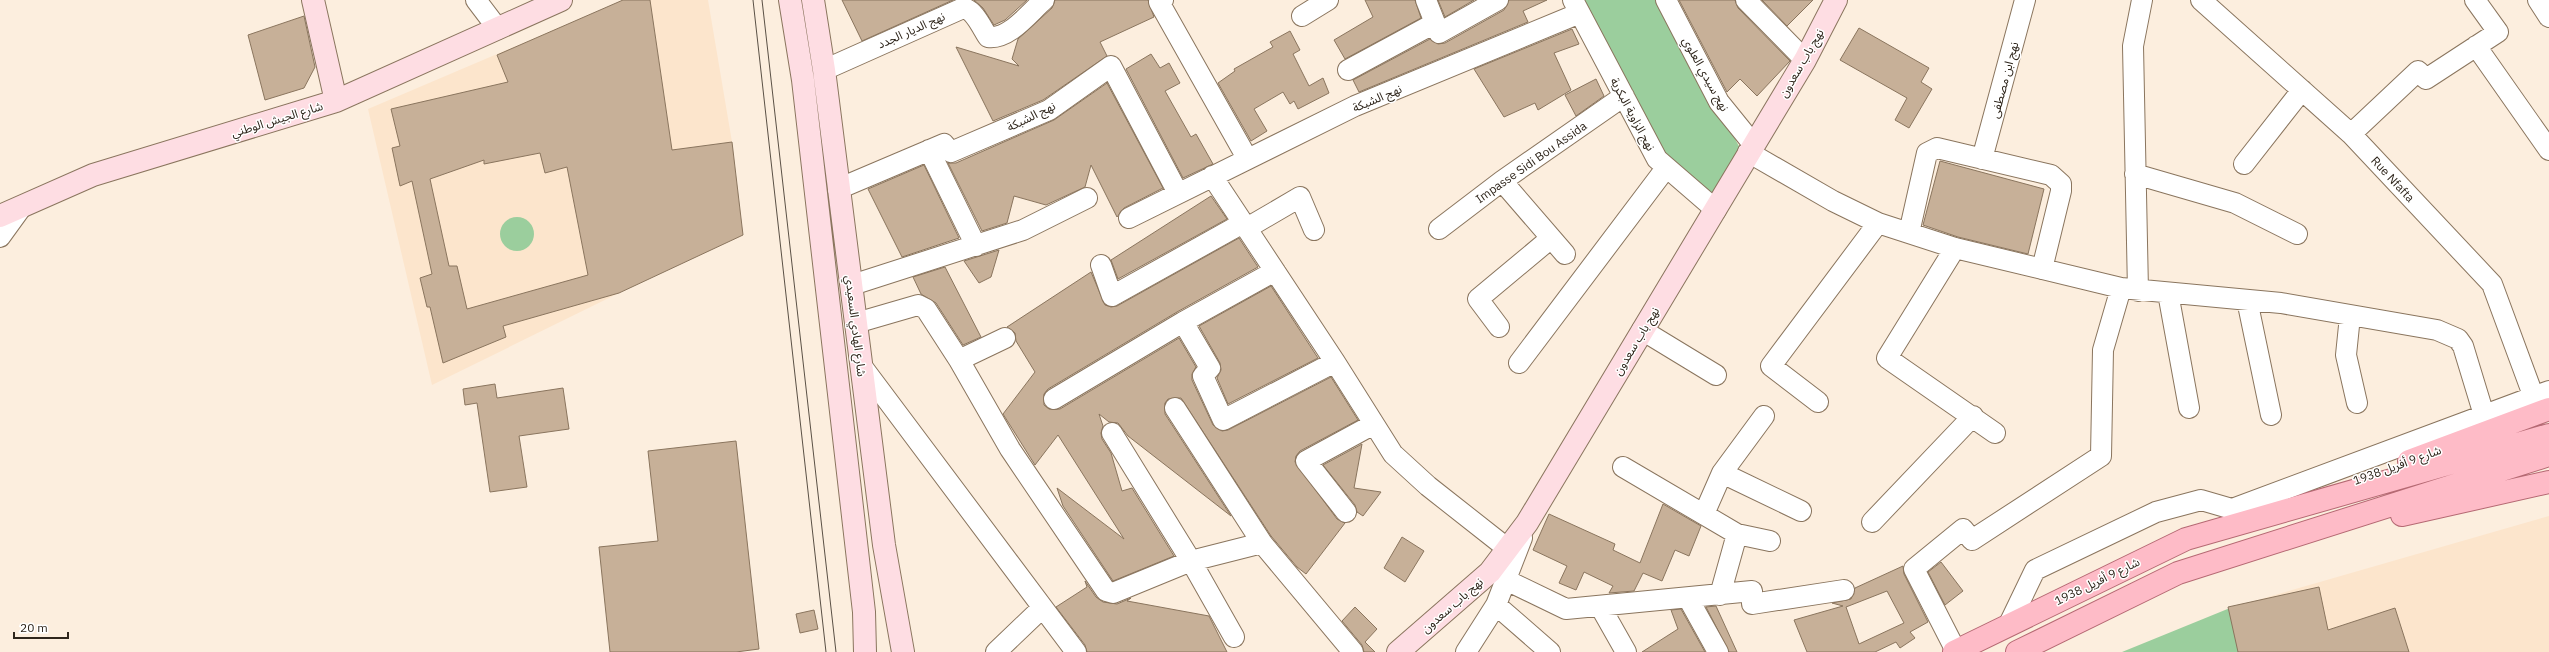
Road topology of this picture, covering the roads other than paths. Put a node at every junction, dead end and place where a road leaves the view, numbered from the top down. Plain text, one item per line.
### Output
1 (314, 0) edge
2 (476, 0) edge
3 (561, 0) edge
4 (790, 0) edge
5 (813, 0) edge
6 (1044, 0) edge
7 (1163, 0) edge
8 (1328, 0) edge
9 (1426, 0) edge
10 (1498, 0) edge
11 (1666, 0) edge
12 (1746, 0) edge
13 (1836, 0) edge
14 (2025, 0) edge
15 (2142, 0) edge
16 (2201, 0) edge
17 (2538, 0) edge
18 (2484, 3) edge
19 (1576, 6) edge
20 (1302, 16) dead end
21 (2549, 17) edge
22 (1435, 23) junction
23 (498, 29) junction
24 (2476, 46) junction
25 (1805, 60) junction
26 (824, 70) junction
27 (1348, 70) dead end
28 (2302, 90) junction
29 (1624, 96) junction
30 (336, 101) junction
31 (2351, 134) junction
32 (1751, 148) junction
33 (929, 150) junction
34 (2549, 150) edge
35 (1247, 158) junction
36 (1982, 159) junction
37 (2244, 164) dead end
38 (1666, 168) junction
39 (2135, 174) junction
40 (1212, 176) junction
41 (1502, 181) junction
42 (838, 189) junction
43 (1178, 193) junction
44 (1087, 198) dead end
45 (21, 208) junction
46 (1716, 210) junction
47 (0, 216) edge
48 (1129, 218) dead end
49 (1878, 223) junction
50 (1245, 226) junction
51 (1439, 229) dead end
52 (1314, 230) dead end
53 (1909, 233) junction
54 (2297, 234) dead end
55 (0, 237) edge
56 (1550, 239) junction
57 (976, 246) junction
58 (1955, 248) junction
59 (1565, 254) dead end
60 (1101, 265) dead end
61 (2042, 269) junction
62 (1275, 271) junction
63 (852, 285) junction
64 (2130, 289) junction
65 (2168, 293) junction
66 (2247, 300) junction
67 (2350, 316) junction
68 (1182, 322) junction
69 (856, 323) junction
70 (1499, 327) dead end
71 (1642, 330) junction
72 (1005, 338) dead end
73 (958, 360) junction
74 (1335, 362) junction
75 (1520, 363) dead end
76 (861, 365) junction
77 (1716, 376) dead end
78 (2541, 393) edge
79 (1054, 399) dead end
80 (1818, 402) dead end
81 (2358, 403) dead end
82 (1175, 408) dead end
83 (2189, 408) dead end
84 (2549, 410) edge
85 (2271, 415) dead end
86 (2484, 415) junction
87 (1764, 416) dead end
88 (1973, 416) junction
89 (1374, 424) junction
90 (1112, 433) dead end
91 (1995, 433) dead end
92 (2549, 435) edge
93 (2549, 455) edge
94 (1623, 467) dead end
95 (1722, 473) junction
96 (2549, 482) edge
97 (1801, 511) dead end
98 (1346, 512) dead end
99 (1704, 514) junction
100 (2245, 521) junction
101 (1872, 522) dead end
102 (1528, 523) junction
103 (1737, 534) junction
104 (1770, 541) dead end
105 (1262, 543) junction
106 (884, 545) junction
107 (2252, 548) junction
108 (1508, 549) junction
109 (1191, 560) junction
110 (1506, 580) junction
111 (1844, 590) dead end
112 (1720, 595) junction
113 (1688, 598) junction
114 (1496, 605) junction
115 (1600, 606) junction
116 (1042, 608) junction
117 (864, 612) junction
118 (2009, 624) junction
119 (1234, 637) dead end
120 (1347, 651) edge
121 (1955, 651) edge
122 (865, 652) edge
123 (871, 652) edge
124 (891, 652) edge
125 (903, 652) edge
126 (996, 652) edge
127 (1076, 652) edge
128 (1398, 652) edge
129 (1466, 652) edge
130 (1550, 652) edge
131 (1626, 652) edge
132 (1718, 652) edge
133 (2018, 652) edge

1 - 30 main road
2 - 23 street
3 - 23 main road, شارع الجيش الوطني
4 - 117 main road, شارع الهادي السعيدي
5 - 26 main road, شارع الهادي السعيدي
6 - 26 street, نهج الديار الجدد
7 - 35 street
8 - 20 street
9 - 22 street
10 - 22 street
11 - 32 street, نهج سيدي العلوي
12 - 25 street
13 - 25 main road, نهج باب سعدون
14 - 36 street, نهج ابن مصطفى
15 - 39 street
16 - 28 street, Rue Nfafta
17 - 21 street
18 - 24 street
19 - 29 street, نهج الزاوية البكرية
19 - 35 street, نهج الشبكة
22 - 27 street
23 - 30 main road, شارع الجيش الوطني
24 - 31 street
24 - 34 street
25 - 32 main road, نهج باب سعدون
26 - 42 main road, شارع الهادي السعيدي
28 - 31 street, Rue Nfafta
28 - 37 street
29 - 38 street, نهج الزاوية البكرية
29 - 41 street, Impasse Sidi Bou Assida
30 - 45 main road, شارع الجيش الوطني
31 - 78 street, Rue Nfafta
32 - 46 main road, نهج باب سعدون
32 - 49 street
33 - 42 street, نهج الشبكة
33 - 43 street, نهج الشبكة
33 - 57 street
35 - 40 street, نهج الشبكة
36 - 53 street
36 - 61 street
38 - 46 street, نهج الزاوية البكرية
38 - 75 street
39 - 54 street
39 - 64 street
40 - 43 street, نهج الشبكة
40 - 50 street
41 - 51 street, Impasse Sidi Bou Assida
41 - 56 street
42 - 63 main road, شارع الهادي السعيدي
43 - 48 street, نهج الشبكة
44 - 57 street
45 - 47 main road
45 - 55 street, شارع الجيش الوطني
46 - 71 main road, نهج باب سعدون
49 - 53 street
49 - 80 street
50 - 52 street
50 - 60 street
50 - 62 street
53 - 58 street
56 - 59 street
56 - 70 street
57 - 63 street
58 - 61 street
58 - 88 street
61 - 64 street
62 - 68 street
62 - 74 street
63 - 69 main road, شارع الهادي السعيدي
64 - 65 street
64 - 121 street
65 - 66 street
65 - 83 street
66 - 67 street
66 - 85 street
67 - 81 street
67 - 86 street
68 - 74 street
68 - 79 street
69 - 73 street
69 - 76 main road, شارع الهادي السعيدي
71 - 77 street
71 - 102 main road, نهج باب سعدون
72 - 73 street
73 - 109 street
74 - 89 street
76 - 106 main road, شارع الهادي السعيدي
76 - 116 street
78 - 86 street
82 - 105 street
84 - 100 main road, شارع 9 أفريل 1938
86 - 118 street
87 - 95 street
88 - 91 street
88 - 101 street
89 - 98 street
89 - 108 street
90 - 109 street
92 - 100 main road, شارع 9 أفريل 1938
93 - 107 main road
94 - 99 street
95 - 97 street
95 - 99 street
96 - 107 main road
99 - 103 street
100 - 118 main road, شارع 9 أفريل 1938
102 - 108 main road, نهج باب سعدون
102 - 110 street
103 - 104 street
103 - 112 street
105 - 109 street
105 - 120 street
106 - 124 main road
106 - 125 main road, شارع الهادي السعيدي
107 - 133 main road
108 - 128 main road, نهج باب سعدون
109 - 119 street
110 - 114 street
110 - 115 street
111 - 112 street
112 - 113 street
113 - 115 street
113 - 132 street
114 - 129 street
114 - 130 street
115 - 131 street
116 - 126 street
116 - 127 street
117 - 122 main road, شارع الهادي السعيدي
117 - 123 main road
118 - 121 main road, شارع 9 أفريل 1938

